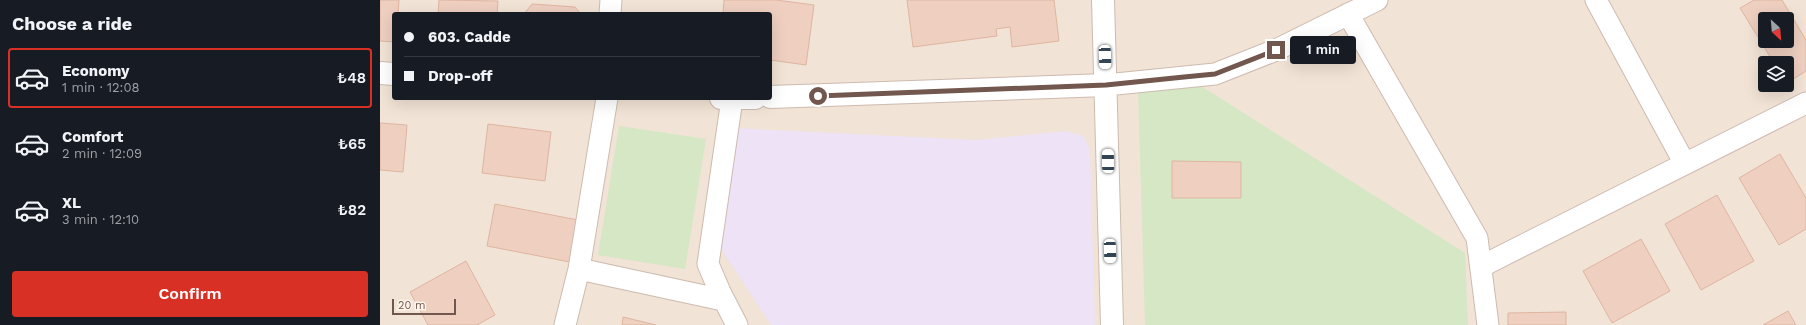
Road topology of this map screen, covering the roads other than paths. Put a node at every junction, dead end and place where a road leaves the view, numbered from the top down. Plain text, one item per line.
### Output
1 (610, 0) edge
2 (1103, 0) edge
3 (1377, 0) edge
4 (1596, 0) edge
5 (610, 12) edge
6 (1348, 14) junction
7 (380, 73) edge
8 (392, 74) edge
9 (1106, 85) junction
10 (772, 98) edge
11 (607, 100) edge
12 (727, 100) edge
13 (1806, 103) edge
14 (1685, 164) junction
15 (1482, 266) junction
16 (579, 269) junction
17 (723, 300) junction
18 (565, 325) edge
19 (737, 325) edge
20 (1112, 325) edge
21 (1488, 325) edge

1 - 5 street
2 - 9 street
3 - 6 street
4 - 14 street
6 - 9 street
6 - 15 street
7 - 8 street
9 - 10 street
9 - 20 street
11 - 16 street
12 - 17 street
13 - 14 street
14 - 15 street
15 - 21 street
16 - 17 street
16 - 18 street
17 - 19 street

